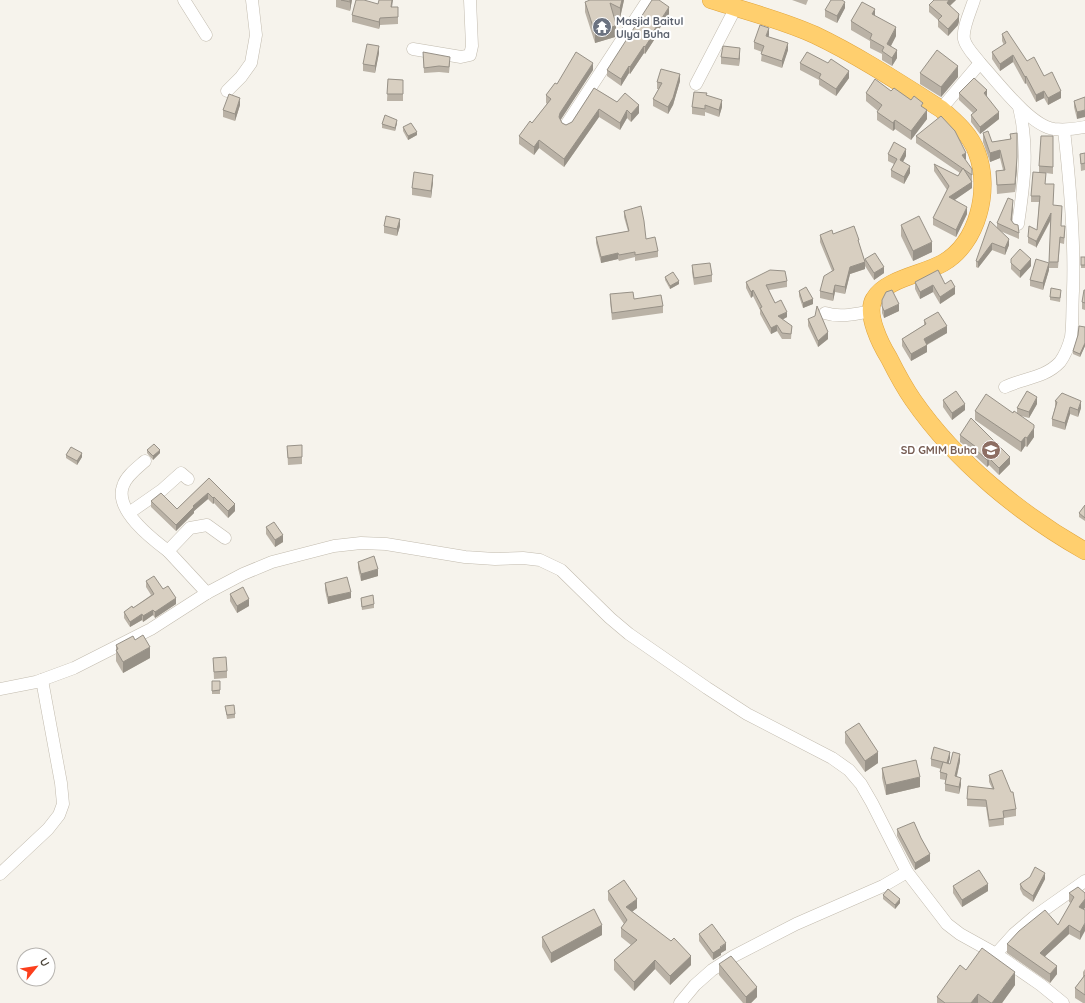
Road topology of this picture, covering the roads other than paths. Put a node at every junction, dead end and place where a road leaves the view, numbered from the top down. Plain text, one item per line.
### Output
1 (184, 0) edge
2 (252, 0) edge
3 (470, 0) edge
4 (648, 0) edge
5 (712, 0) edge
6 (974, 0) edge
7 (736, 7) junction
8 (206, 35) dead end
9 (413, 49) dead end
10 (980, 63) junction
11 (696, 84) dead end
12 (226, 91) dead end
13 (1019, 107) junction
14 (941, 109) junction
15 (566, 125) edge
16 (1085, 127) edge
17 (1064, 130) junction
18 (1018, 224) edge
19 (871, 311) junction
20 (825, 313) dead end
21 (1005, 387) dead end
22 (145, 461) dead end
23 (188, 479) dead end
24 (129, 513) junction
25 (225, 538) dead end
26 (1085, 551) edge
27 (168, 552) junction
28 (207, 593) junction
29 (42, 680) junction
30 (0, 689) edge
31 (907, 872) junction
32 (0, 874) edge
33 (1085, 881) edge
34 (996, 954) junction
35 (680, 1003) edge
36 (1063, 1003) edge

1 - 8 street
2 - 12 street
3 - 9 street
4 - 15 street
5 - 7 highway
6 - 10 street
7 - 11 street
7 - 14 highway
10 - 13 street
10 - 14 street
13 - 17 street
13 - 18 street
14 - 19 highway
16 - 17 street
17 - 21 street
19 - 20 street
19 - 26 highway
22 - 24 street
23 - 24 street
24 - 27 street
25 - 27 street
27 - 28 street
28 - 29 street
28 - 31 street
29 - 30 street
29 - 32 street
31 - 34 street
31 - 35 street
33 - 34 street
34 - 36 street

